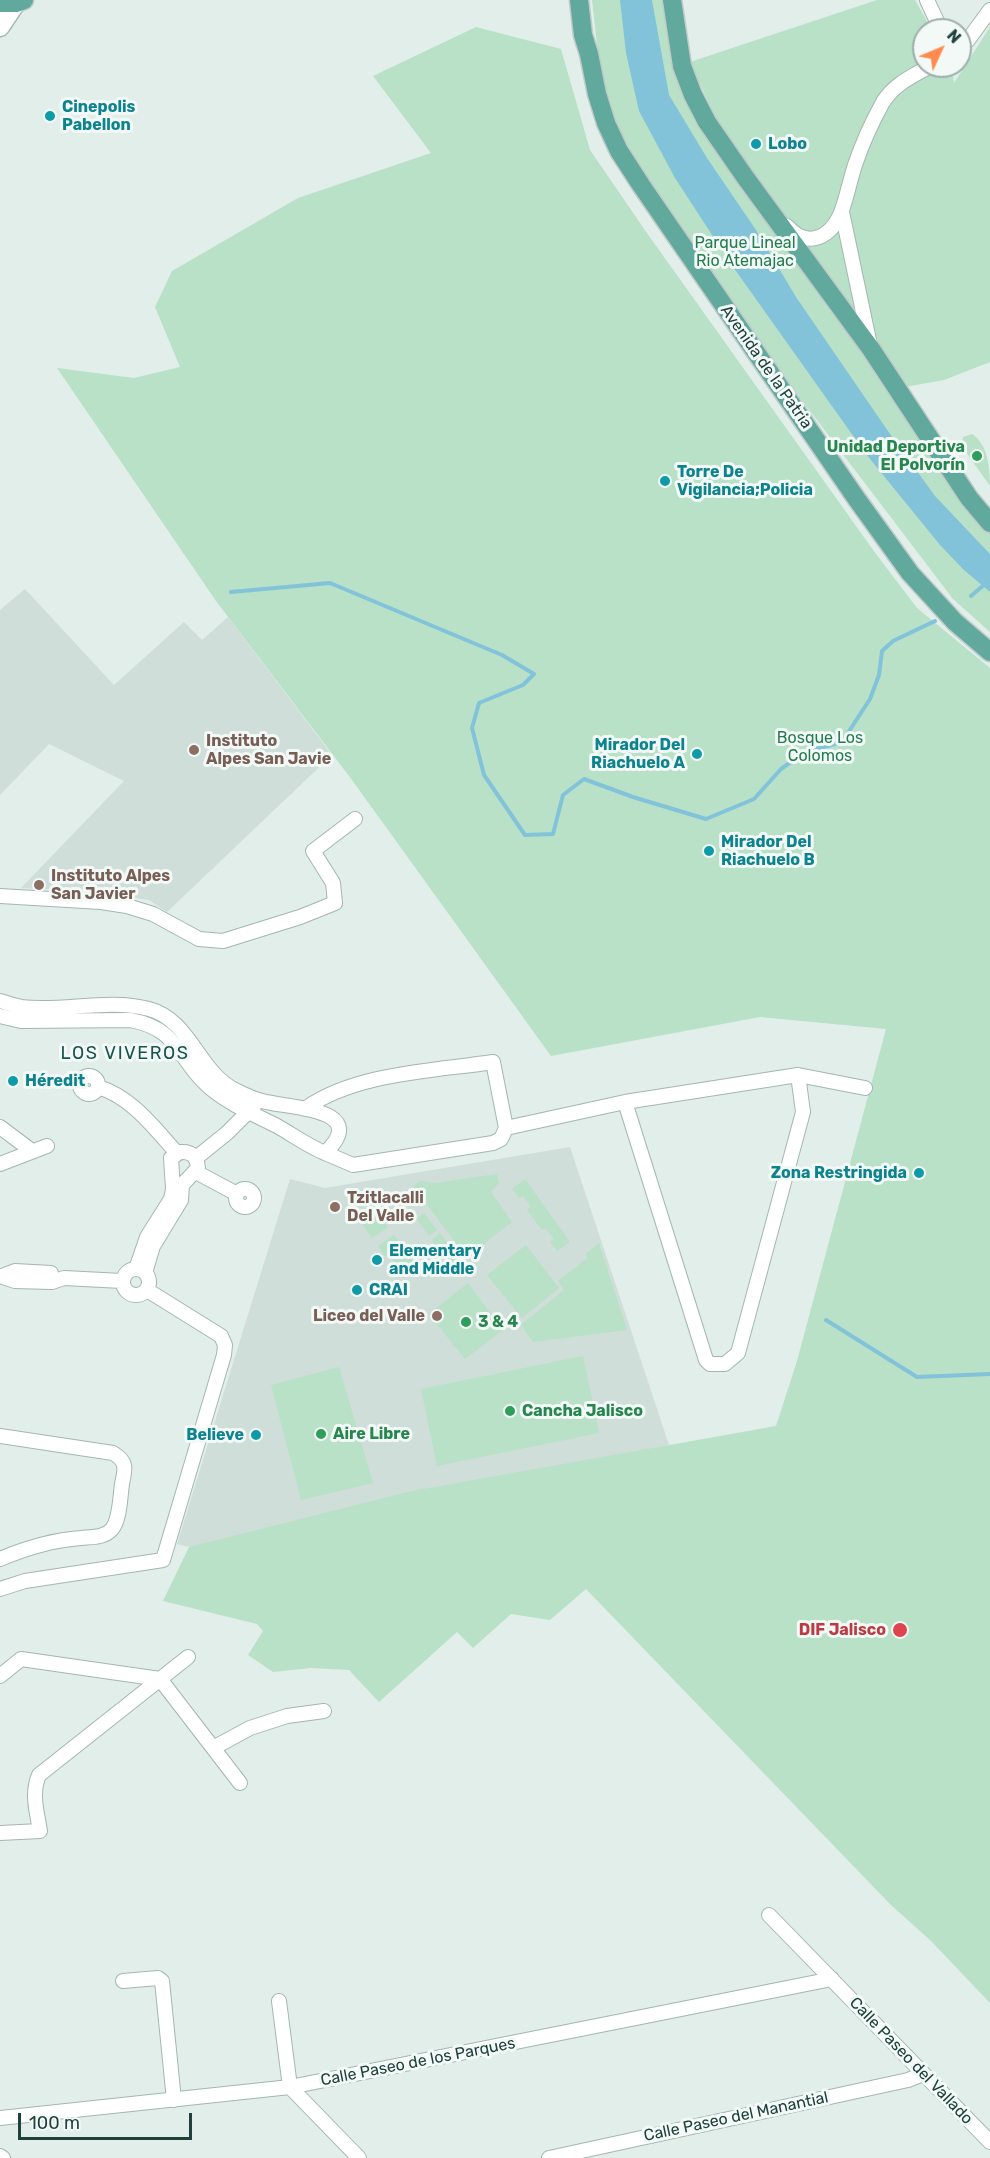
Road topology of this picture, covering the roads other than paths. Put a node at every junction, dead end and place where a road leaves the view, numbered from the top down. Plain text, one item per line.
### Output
1 (579, 0) edge
2 (587, 0) edge
3 (672, 0) edge
4 (927, 0) edge
5 (13, 2) edge
6 (990, 10) edge
7 (935, 18) edge
8 (0, 27) edge
9 (972, 35) edge
10 (589, 54) junction
11 (912, 77) edge
12 (745, 177) junction
13 (842, 212) junction
14 (870, 349) junction
15 (990, 523) edge
16 (990, 652) edge
17 (355, 819) dead end
18 (0, 896) edge
19 (0, 1001) edge
20 (97, 1006) junction
21 (0, 1016) edge
22 (99, 1020) junction
23 (798, 1075) junction
24 (99, 1087) dead end
25 (865, 1088) dead end
26 (255, 1098) junction
27 (625, 1102) junction
28 (306, 1108) junction
29 (246, 1110) junction
30 (0, 1127) edge
31 (506, 1128) junction
32 (47, 1146) dead end
33 (32, 1151) junction
34 (325, 1153) junction
35 (174, 1155) junction
36 (194, 1161) junction
37 (0, 1164) edge
38 (237, 1194) dead end
39 (141, 1271) junction
40 (1, 1276) edge
41 (122, 1281) junction
42 (147, 1290) junction
43 (0, 1436) edge
44 (0, 1559) edge
45 (0, 1589) edge
46 (188, 1657) dead end
47 (0, 1676) edge
48 (160, 1679) junction
49 (324, 1711) dead end
50 (213, 1748) junction
51 (240, 1783) dead end
52 (0, 1833) edge
53 (769, 1915) dead end
54 (832, 1979) junction
55 (123, 1982) dead end
56 (279, 2001) dead end
57 (923, 2074) junction
58 (290, 2087) junction
59 (174, 2100) junction
60 (0, 2118) edge
61 (990, 2142) edge
62 (359, 2158) edge
63 (549, 2158) edge

1 - 10 main road, Avenida de la Patria
2 - 10 main road, Avenida de la Patria
3 - 12 main road
4 - 7 street
5 - 8 main road
6 - 9 street
10 - 16 main road, Avenida de la Patria
11 - 13 street
12 - 13 street
12 - 14 main road
13 - 14 street
14 - 15 main road
17 - 18 street
19 - 20 street
20 - 22 street
20 - 26 street
21 - 22 street
22 - 29 street
23 - 25 street
23 - 27 street
23 - 27 street
24 - 35 street
26 - 28 street
26 - 29 street
27 - 31 street
28 - 31 street
28 - 34 street
29 - 34 street
29 - 36 street
30 - 33 street
31 - 34 street
32 - 33 street
33 - 37 street
35 - 36 street
35 - 39 street
36 - 38 street
36 - 39 street
39 - 41 street
39 - 42 street
40 - 41 street
41 - 42 street
42 - 45 street
43 - 44 street
46 - 48 street
47 - 48 street
48 - 50 street
48 - 52 street
49 - 50 street
50 - 51 street
53 - 54 street, Calle Paseo del Vallado
54 - 57 street, Calle Paseo del Vallado
54 - 58 street, Calle Paseo de los Parques
55 - 59 street
56 - 58 street
57 - 61 street, Calle Paseo del Vallado
57 - 63 street, Calle Paseo del Manantial
58 - 59 street, Calle Paseo de los Parques
58 - 62 street
59 - 60 street, Calle Paseo de los Parques

